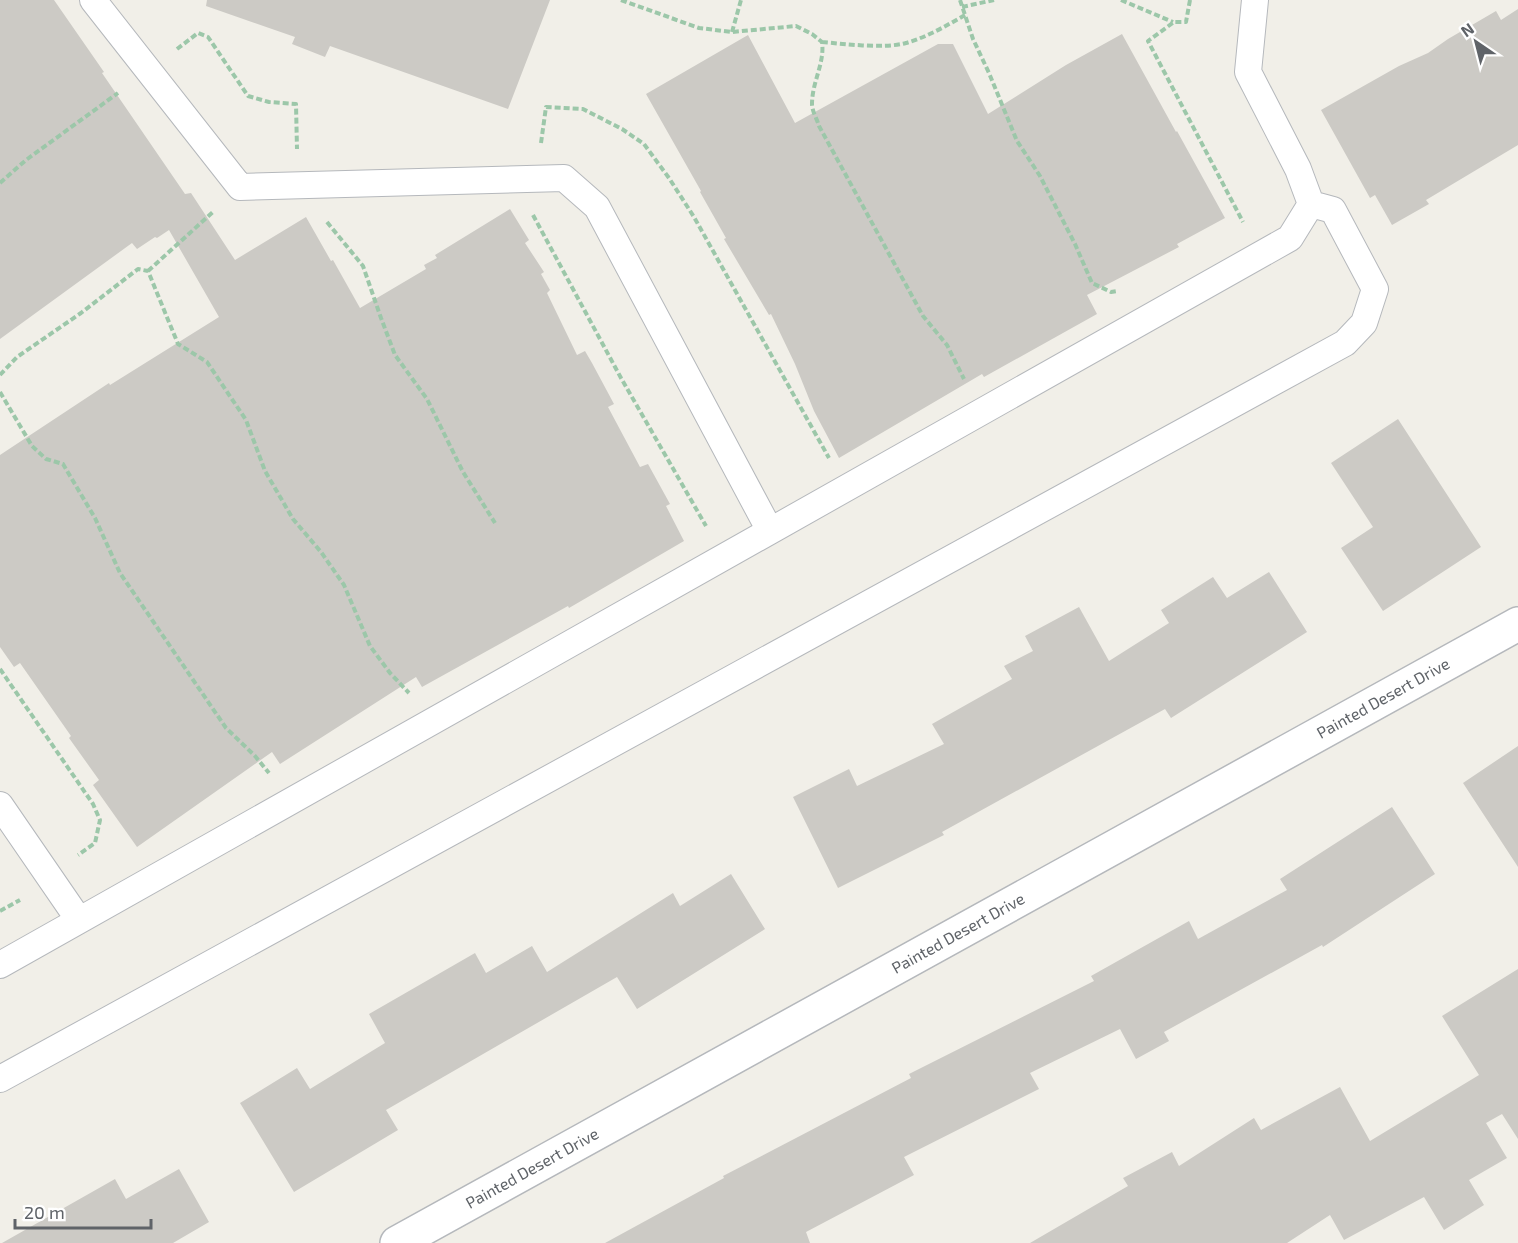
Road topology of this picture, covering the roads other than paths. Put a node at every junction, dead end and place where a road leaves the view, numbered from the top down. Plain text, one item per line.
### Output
1 (93, 0) edge
2 (1255, 0) edge
3 (1311, 204) junction
4 (770, 531) junction
5 (1518, 624) edge
6 (0, 805) edge
7 (79, 920) junction
8 (0, 965) edge
9 (0, 1079) edge
10 (397, 1243) edge

1 - 4 lane
2 - 3 lane
3 - 4 lane
3 - 9 lane
4 - 7 lane
5 - 10 street, Painted Desert Drive
6 - 7 lane
7 - 8 lane

